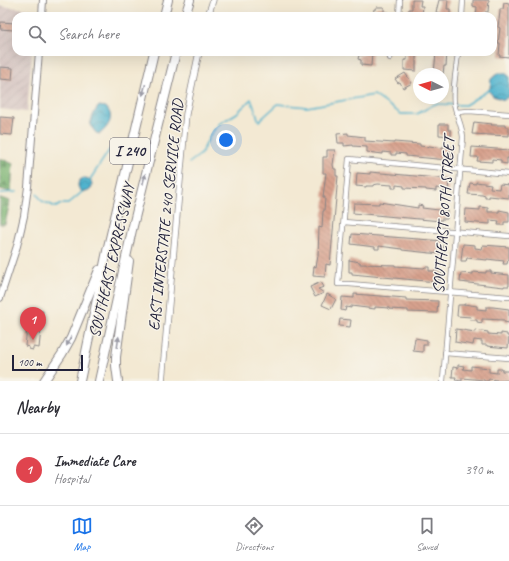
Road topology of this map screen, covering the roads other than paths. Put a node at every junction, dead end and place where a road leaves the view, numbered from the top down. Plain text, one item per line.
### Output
1 (43, 0) edge
2 (168, 0) edge
3 (190, 0) edge
4 (213, 0) edge
5 (400, 0) edge
6 (463, 0) edge
7 (42, 12) edge
8 (165, 12) edge
9 (186, 12) edge
10 (209, 12) edge
11 (399, 12) edge
12 (462, 12) edge
13 (39, 56) edge
14 (153, 56) edge
15 (175, 56) edge
16 (198, 56) edge
17 (458, 56) edge
18 (456, 110) junction
19 (509, 114) edge
20 (460, 170) junction
21 (509, 174) edge
22 (344, 222) junction
23 (132, 230) junction
24 (456, 232) junction
25 (509, 236) edge
26 (107, 251) junction
27 (451, 292) junction
28 (0, 298) edge
29 (509, 298) edge
30 (445, 353) junction
31 (509, 358) edge
32 (44, 381) edge
33 (80, 381) edge
34 (99, 381) edge
35 (118, 381) edge
36 (162, 381) edge
37 (443, 381) edge

1 - 7 main road
2 - 8 highway
3 - 9 highway
4 - 10 street
5 - 11 street
6 - 12 street
13 - 28 main road
14 -> 26 highway, SOUTHEAST EXPRESSWAY / I 240
23 -> 15 highway, SOUTHEAST EXPRESSWAY / I 240
16 - 36 street, EAST INTERSTATE 240 SERVICE ROAD
17 - 18 street, SOUTHEAST 80TH STREET
18 - 19 street
18 - 20 street, SOUTHEAST 80TH STREET
20 - 21 street
20 - 22 street
20 - 24 street, SOUTHEAST 80TH STREET
22 - 24 street
22 - 27 street
23 - 34 highway, SOUTHEAST EXPRESSWAY / I 240
35 -> 23 highway
24 - 25 street
24 - 27 street, SOUTHEAST 80TH STREET
26 -> 32 highway
26 - 33 highway, SOUTHEAST EXPRESSWAY / I 240
27 - 29 street
27 - 30 street, SOUTHEAST 80TH STREET
30 - 31 street
30 - 37 street, SOUTHEAST 80TH STREET

